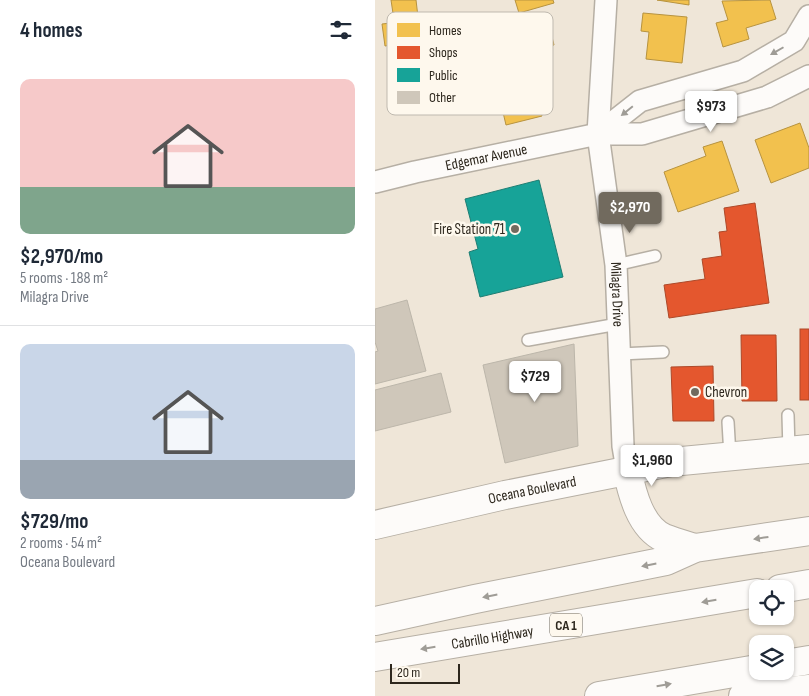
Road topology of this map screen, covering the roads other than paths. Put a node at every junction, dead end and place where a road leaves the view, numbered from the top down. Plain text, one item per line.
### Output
1 (606, 0) edge
2 (809, 16) edge
3 (809, 76) edge
4 (598, 134) junction
5 (375, 182) edge
6 (655, 256) dead end
7 (616, 265) junction
8 (618, 324) junction
9 (529, 340) dead end
10 (663, 352) dead end
11 (620, 354) junction
12 (788, 415) dead end
13 (728, 422) dead end
14 (799, 450) edge
15 (730, 456) junction
16 (627, 470) junction
17 (375, 525) edge
18 (809, 531) edge
19 (695, 548) junction
20 (809, 584) edge
21 (794, 587) edge
22 (749, 594) edge
23 (375, 621) edge
24 (375, 657) edge
25 (809, 660) edge
26 (794, 662) edge
27 (749, 670) edge
28 (809, 689) edge
29 (599, 696) edge
30 (743, 696) edge

1 - 4 street, Milagra Drive
2 -> 4 street, Edgemar Avenue
3 - 4 street, Edgemar Avenue
4 - 5 street, Edgemar Avenue
4 - 7 street, Milagra Drive
6 - 7 lane
7 - 8 street, Milagra Drive
8 - 9 lane
8 - 11 street, Milagra Drive
10 - 11 lane
11 - 16 street, Milagra Drive
12 - 14 lane
13 - 15 lane
14 - 15 main road, Oceana Boulevard
15 - 16 main road, Oceana Boulevard
16 - 17 main road, Oceana Boulevard
16 - 19 main road
18 -> 19 main road
19 -> 23 main road
20 - 21 main road
22 -> 24 main road, Cabrillo Highway / CA 1
25 - 26 main road
29 -> 27 main road
28 - 30 main road

